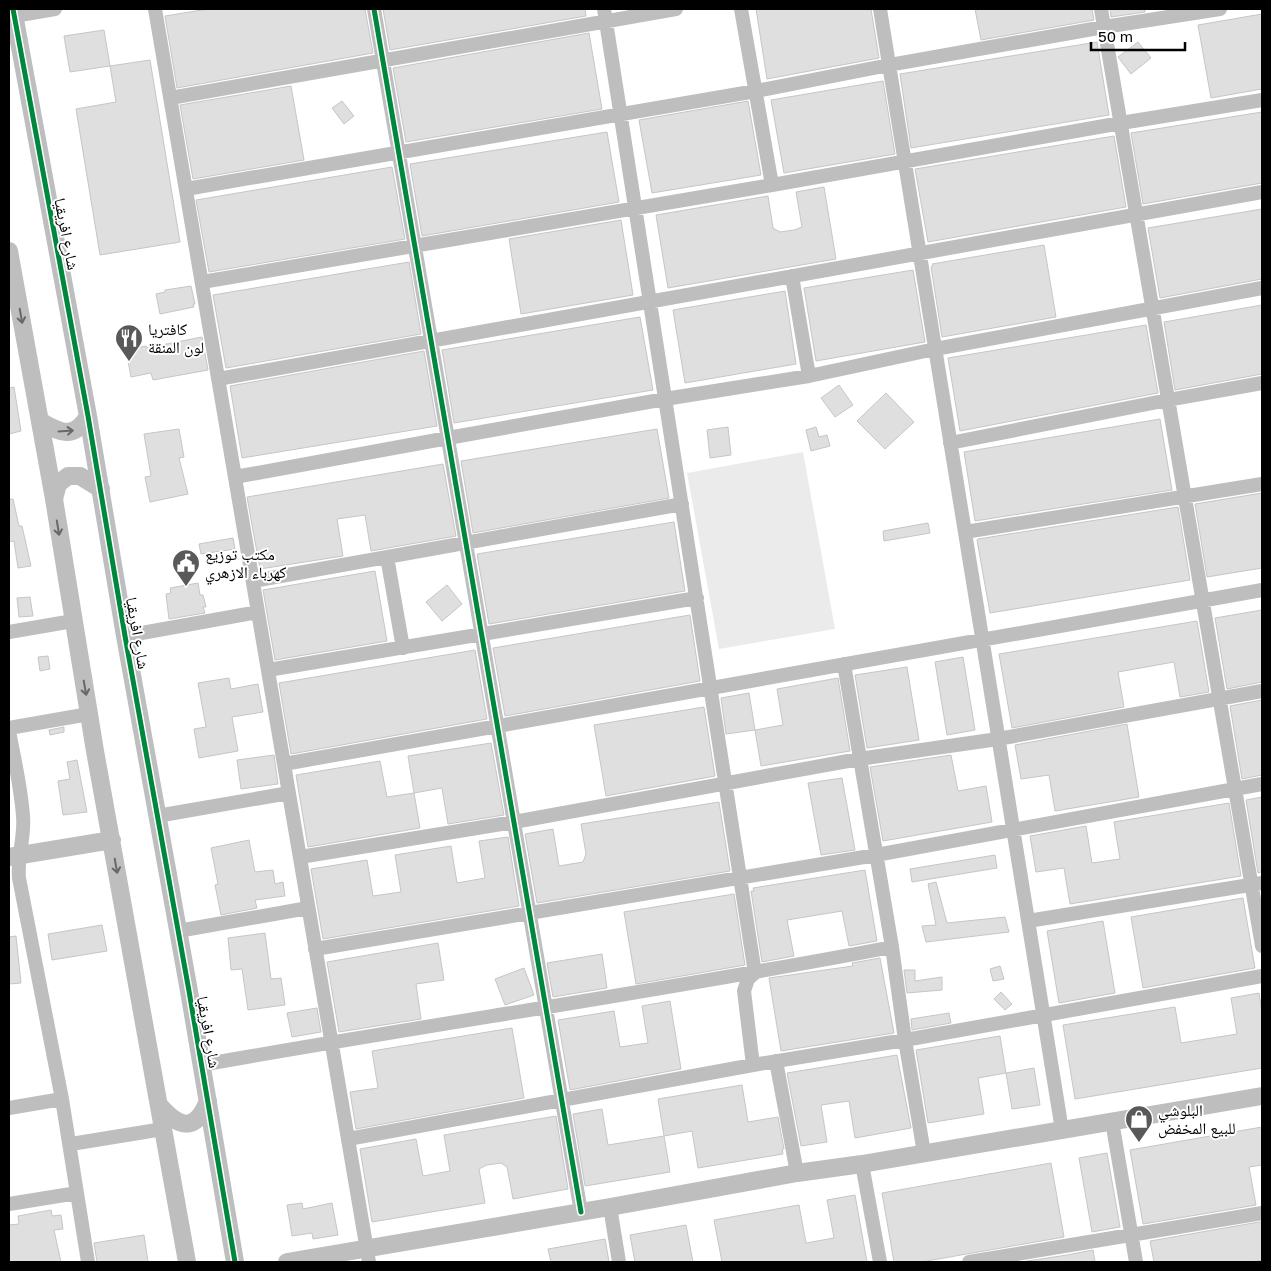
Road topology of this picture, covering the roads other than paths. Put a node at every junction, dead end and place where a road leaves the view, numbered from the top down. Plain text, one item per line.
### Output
1 (55, 9) edge
2 (155, 9) edge
3 (374, 9) edge
4 (676, 9) edge
5 (742, 9) edge
6 (880, 9) edge
7 (1101, 9) edge
8 (1220, 9) edge
9 (13, 12) edge
10 (605, 15) edge
11 (1104, 27) junction
12 (383, 61) junction
13 (889, 65) junction
14 (756, 91) junction
15 (170, 98) junction
16 (1262, 100) edge
17 (620, 114) junction
18 (1121, 123) junction
19 (399, 151) junction
20 (905, 161) junction
21 (772, 184) junction
22 (186, 189) junction
23 (1262, 192) edge
24 (635, 208) junction
25 (1136, 215) junction
26 (415, 246) junction
27 (9, 251) edge
28 (920, 254) junction
29 (792, 276) junction
30 (202, 282) junction
31 (12, 283) edge
32 (1262, 288) edge
33 (650, 302) junction
34 (1152, 307) junction
35 (431, 341) junction
36 (935, 349) junction
37 (809, 376) junction
38 (218, 379) junction
39 (1262, 383) edge
40 (665, 399) junction
41 (1168, 400) junction
42 (88, 416) junction
43 (40, 421) junction
44 (448, 438) junction
45 (950, 443) junction
46 (235, 478) junction
47 (1262, 484) edge
48 (101, 488) junction
49 (1185, 496) junction
50 (54, 499) junction
51 (682, 504) junction
52 (965, 532) junction
53 (466, 543) junction
54 (387, 558) junction
55 (253, 582) junction
56 (1262, 590) edge
57 (697, 598) junction
58 (1203, 601) junction
59 (258, 612) junction
60 (73, 622) junction
61 (9, 632) edge
62 (482, 635) junction
63 (125, 636) junction
64 (982, 640) junction
65 (403, 648) junction
66 (844, 664) junction
67 (268, 670) junction
68 (710, 688) junction
69 (1262, 692) edge
70 (1220, 698) junction
71 (89, 714) junction
72 (498, 726) junction
73 (9, 729) edge
74 (998, 739) junction
75 (859, 759) junction
76 (284, 764) junction
77 (726, 782) junction
78 (1262, 784) edge
79 (1235, 789) junction
80 (289, 793) junction
81 (157, 816) junction
82 (514, 822) junction
83 (1013, 830) junction
84 (112, 840) junction
85 (876, 855) junction
86 (14, 856) edge
87 (300, 857) junction
88 (740, 878) junction
89 (1257, 884) edge
90 (308, 908) junction
91 (530, 912) junction
92 (1028, 921) junction
93 (178, 931) junction
94 (1262, 946) edge
95 (892, 947) junction
96 (315, 949) junction
97 (755, 973) junction
98 (1262, 976) edge
99 (546, 1006) junction
100 (1043, 1016) junction
101 (905, 1040) junction
102 (331, 1042) junction
103 (776, 1061) junction
104 (202, 1065) junction
105 (753, 1065) junction
106 (1262, 1096) edge
107 (62, 1098) junction
108 (562, 1100) junction
109 (208, 1101) junction
110 (159, 1105) junction
111 (9, 1108) edge
112 (1112, 1121) junction
113 (163, 1129) junction
114 (1062, 1130) junction
115 (348, 1139) junction
116 (71, 1144) junction
117 (924, 1153) junction
118 (862, 1164) junction
119 (797, 1173) junction
120 (77, 1193) junction
121 (9, 1204) edge
122 (610, 1207) junction
123 (582, 1212) junction
124 (1262, 1213) edge
125 (1131, 1235) junction
126 (368, 1256) edge
127 (88, 1262) edge
128 (187, 1262) edge
129 (235, 1262) edge
130 (287, 1262) edge
131 (619, 1262) edge
132 (880, 1262) edge
133 (969, 1262) edge
134 (1136, 1262) edge

1 - 9 street
2 - 15 street
3 - 12 street
4 - 10 street
5 - 14 street
6 - 13 street
7 - 11 street
8 - 11 street
9 - 42 street, شارع افريقيا
10 - 12 street
10 - 17 street
11 - 13 street
11 - 18 street
12 - 15 street
12 - 19 street
13 - 14 street
13 - 20 street
14 - 17 street
14 - 21 street
15 - 22 street
16 - 18 street
17 - 19 street
17 - 24 street
18 - 20 street
18 - 25 street
19 - 22 street
19 - 26 street
20 - 21 street
20 - 28 street
21 - 24 street
22 - 30 street
23 - 25 street
24 - 26 street
24 - 33 street
25 - 28 street
25 - 34 street
26 - 30 street
26 - 35 street
27 - 31 street
28 - 29 street
28 - 36 street
29 - 33 street
29 - 37 street
30 - 38 street
31 -> 43 street
32 - 34 street
33 - 35 street
33 - 40 street
34 - 36 street
34 - 41 street
35 - 38 street
35 - 44 street
36 - 37 street
36 - 45 street
37 - 40 street
38 - 46 street
39 - 41 street
40 - 44 street
40 - 51 street
41 - 45 street
41 - 49 street
43 -> 42 street
42 - 48 street, شارع افريقيا
43 - 50 street
44 - 46 street
44 - 53 street
45 - 52 street
46 - 55 street
47 - 49 street
48 - 50 street
48 - 63 street, شارع افريقيا
49 - 52 street
49 - 58 street
50 -> 60 street
51 - 53 street
51 - 57 street
52 - 64 street
53 - 54 street
53 - 62 street
54 - 55 street
54 - 65 street
55 - 59 street
56 - 58 street
57 - 62 street
57 - 68 street
58 - 64 street
58 - 70 street
59 - 63 street
59 - 67 street
60 - 61 street
60 -> 71 street
62 - 65 street
62 - 72 street
63 - 81 street, شارع افريقيا
64 - 66 street
64 - 74 street
65 - 67 street
66 - 68 street
66 - 75 street
67 - 76 street
68 - 72 street
68 - 77 street
69 - 70 street
70 - 74 street
70 - 79 street
71 - 73 street
71 - 84 street
72 - 76 street
72 - 82 street
73 - 86 street
74 - 75 street
74 - 83 street
75 - 77 street
75 - 85 street
76 - 80 street
77 - 82 street
77 - 88 street
78 - 79 street
79 - 83 street
79 - 89 street
80 - 81 street
80 - 87 street
81 - 93 street, شارع افريقيا
82 - 87 street
82 - 91 street
83 - 85 street
83 - 92 street
84 - 86 street
84 -> 110 street
85 - 88 street
85 - 95 street
86 - 107 street
87 - 90 street
88 - 91 street
88 - 97 street
89 - 92 street
89 - 94 street
90 - 93 street
90 - 96 street
91 - 96 street
91 - 99 street
92 - 100 street
93 - 104 street, شارع افريقيا
95 - 97 street
95 - 101 street
96 - 102 street
97 - 99 street
97 - 105 street
98 - 100 street
99 - 102 street
99 - 108 street
100 - 101 street
100 - 114 street
101 - 103 street
101 - 117 street
102 - 104 street
102 - 115 street
103 - 105 street
103 - 119 street
104 - 109 street, شارع افريقيا
105 - 108 street
106 - 112 street
107 - 111 street
107 - 116 street
108 - 115 street
108 - 123 street
109 - 110 street
109 - 129 street, شارع افريقيا
110 - 113 street
112 - 114 street
112 - 125 street
113 - 116 street
113 - 128 street
114 - 117 street
115 - 126 street
116 - 120 street
117 - 118 street
118 - 119 street
118 - 132 street
119 - 122 street
120 - 121 street
120 - 127 street
122 - 123 street
122 - 131 street
123 - 126 street
124 - 125 street
125 - 133 street
125 - 134 street
126 - 130 street

